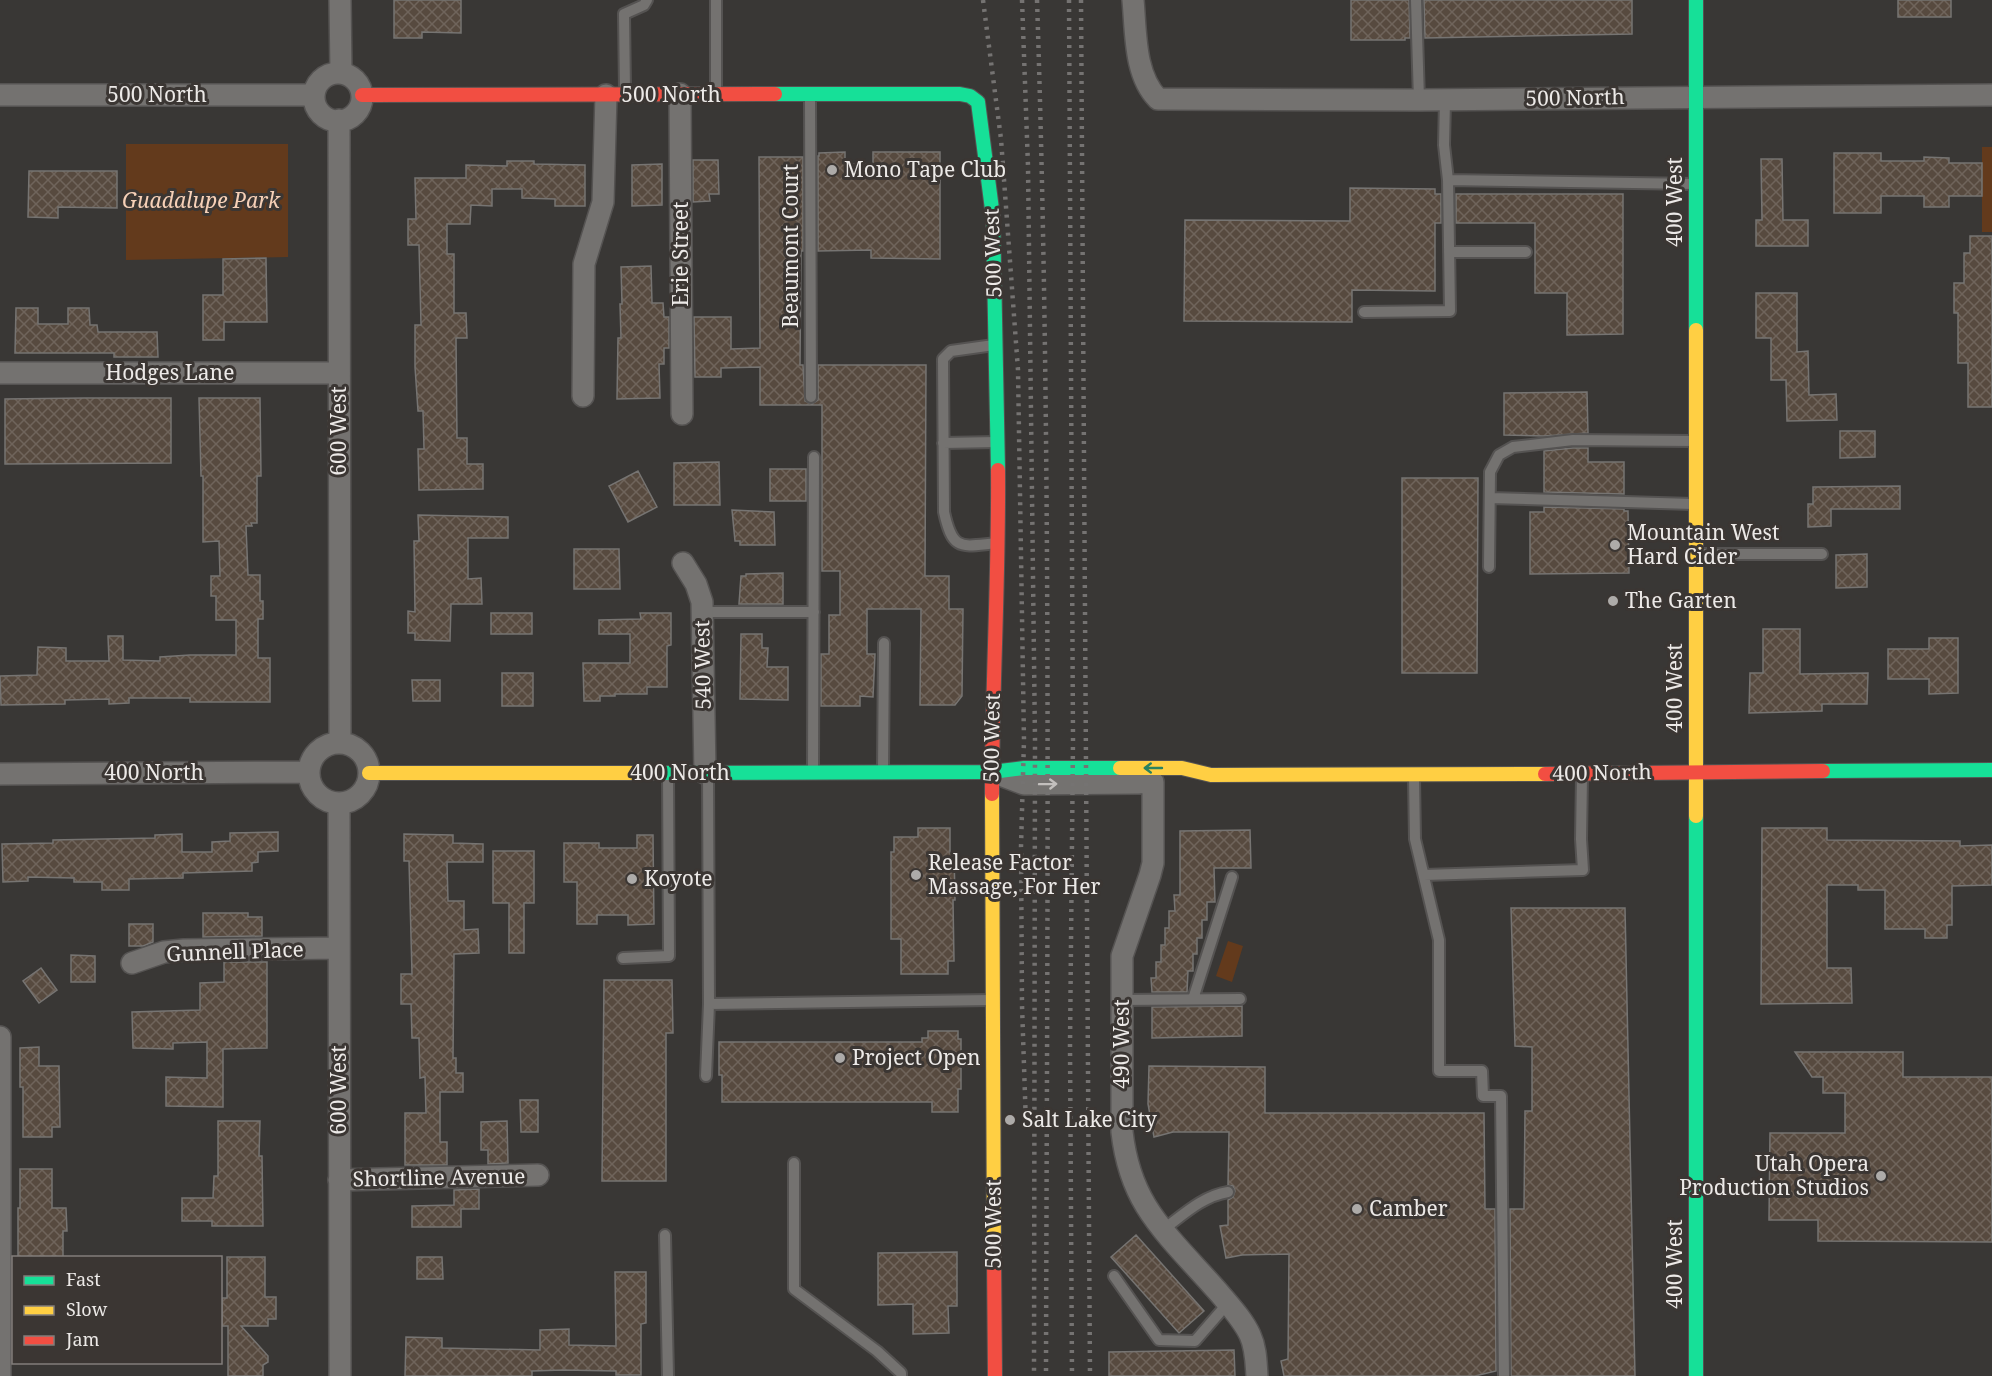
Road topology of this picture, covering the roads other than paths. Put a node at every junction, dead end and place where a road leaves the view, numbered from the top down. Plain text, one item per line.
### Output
1 (340, 0) edge
2 (647, 0) edge
3 (716, 0) edge
4 (1133, 0) edge
5 (1416, 0) edge
6 (1696, 0) edge
7 (340, 73) junction
8 (680, 94) junction
9 (716, 94) junction
10 (810, 94) junction
11 (0, 95) edge
12 (315, 95) junction
13 (362, 95) junction
14 (616, 95) junction
15 (1992, 95) edge
16 (1696, 97) junction
17 (1419, 100) junction
18 (1445, 100) junction
19 (978, 102) joint
20 (339, 120) junction
21 (1448, 180) junction
22 (1696, 184) junction
23 (1449, 252) junction
24 (1526, 252) dead end
25 (1364, 312) dead end
26 (996, 345) junction
27 (0, 373) edge
28 (339, 373) junction
29 (583, 396) dead end
30 (811, 397) dead end
31 (682, 414) dead end
32 (1696, 441) junction
33 (998, 442) junction
34 (943, 443) junction
35 (814, 457) dead end
36 (1490, 498) junction
37 (1696, 504) junction
38 (999, 543) junction
39 (1696, 554) junction
40 (1822, 554) dead end
41 (683, 563) dead end
42 (1489, 567) dead end
43 (703, 612) junction
44 (814, 612) junction
45 (884, 643) dead end
46 (340, 742) junction
47 (1992, 770) edge
48 (308, 772) junction
49 (813, 772) junction
50 (883, 772) junction
51 (992, 772) junction
52 (1696, 772) junction
53 (369, 773) junction
54 (668, 773) junction
55 (706, 773) junction
56 (1582, 773) junction
57 (0, 774) edge
58 (1211, 775) junction
59 (1414, 775) junction
60 (1153, 782) junction
61 (339, 803) junction
62 (1424, 875) junction
63 (1232, 877) dead end
64 (339, 948) junction
65 (623, 958) dead end
66 (132, 963) dead end
67 (1193, 999) junction
68 (1240, 999) dead end
69 (994, 1000) junction
70 (1121, 1000) junction
71 (709, 1004) junction
72 (0, 1037) edge
73 (706, 1076) dead end
74 (0, 1097) edge
75 (794, 1163) dead end
76 (538, 1175) dead end
77 (339, 1180) junction
78 (1228, 1192) dead end
79 (1164, 1229) junction
80 (665, 1235) dead end
81 (1114, 1276) dead end
82 (1228, 1304) junction
83 (0, 1376) edge
84 (340, 1376) edge
85 (668, 1376) edge
86 (901, 1376) edge
87 (995, 1376) edge
88 (1257, 1376) edge
89 (1504, 1376) edge
90 (1696, 1376) edge

1 - 7 street
2 - 14 lane
3 - 9 lane
4 - 17 street, 500 North
5 - 17 lane
6 - 16 street, 400 West
7 - 12 street
7 - 13 street
8 - 9 street, 500 North
8 - 14 street, 500 North
8 - 31 street, Erie Street
9 - 10 street, 500 North
10 - 19 street, 500 North
10 - 30 lane, Beaumont Court
11 - 12 street, 500 North
12 - 20 street
13 - 14 street, 500 North
13 - 20 street
14 - 29 street
15 - 16 street, 500 North
16 - 18 street, 500 North
16 - 22 street, 400 West
17 - 18 street, 500 North
18 - 21 lane
19 - 26 street, 500 West
20 - 28 street, 600 West
21 - 22 lane
21 - 23 lane
22 - 32 street, 400 West
23 - 24 lane
23 - 25 lane
26 - 33 street, 500 West
26 - 34 lane
27 - 28 street, Hodges Lane
28 - 46 street, 600 West
32 - 36 lane
32 - 37 street, 400 West
33 - 34 lane
33 - 38 street, 500 West
34 - 38 lane
35 - 44 lane
36 - 37 lane
36 - 42 lane
37 - 39 street, 400 West
38 - 51 street, 500 West
39 - 40 lane
39 - 52 street, 400 West
41 - 43 street, 540 West
43 - 44 lane
43 - 55 street, 540 West
44 - 49 lane
45 - 50 lane
46 - 48 street
46 - 53 street
47 - 52 street, 400 North
48 - 57 street, 400 North
48 - 61 street
49 - 50 street, 400 North
49 - 55 street, 400 North
50 - 51 street, 400 North
58 -> 51 street, 400 North
51 -> 60 street, 400 North
51 - 69 street, 500 West
52 - 56 street, 400 North
52 - 90 street, 400 West
53 - 54 street, 400 North
53 - 61 street
54 - 55 street, 400 North
54 - 65 lane
55 - 71 lane
56 - 59 street, 400 North
56 - 62 lane
58 - 59 street, 400 North
58 - 60 street, 400 North
59 - 62 lane
60 - 70 street, 490 West
61 - 64 street, 600 West
62 - 89 lane
63 - 67 lane
64 - 66 street, Gunnell Place
64 - 77 street, 600 West
67 - 68 lane
67 - 70 lane
69 - 71 lane
69 - 87 street, 500 West
70 - 79 street, 490 West
71 - 73 lane
72 - 74 street
74 - 83 street
75 - 86 lane
76 - 77 street, Shortline Avenue
77 - 84 street, 600 West
78 - 79 lane
79 - 82 street, 490 West
80 - 85 lane
81 - 82 lane
82 - 88 street, 490 West

